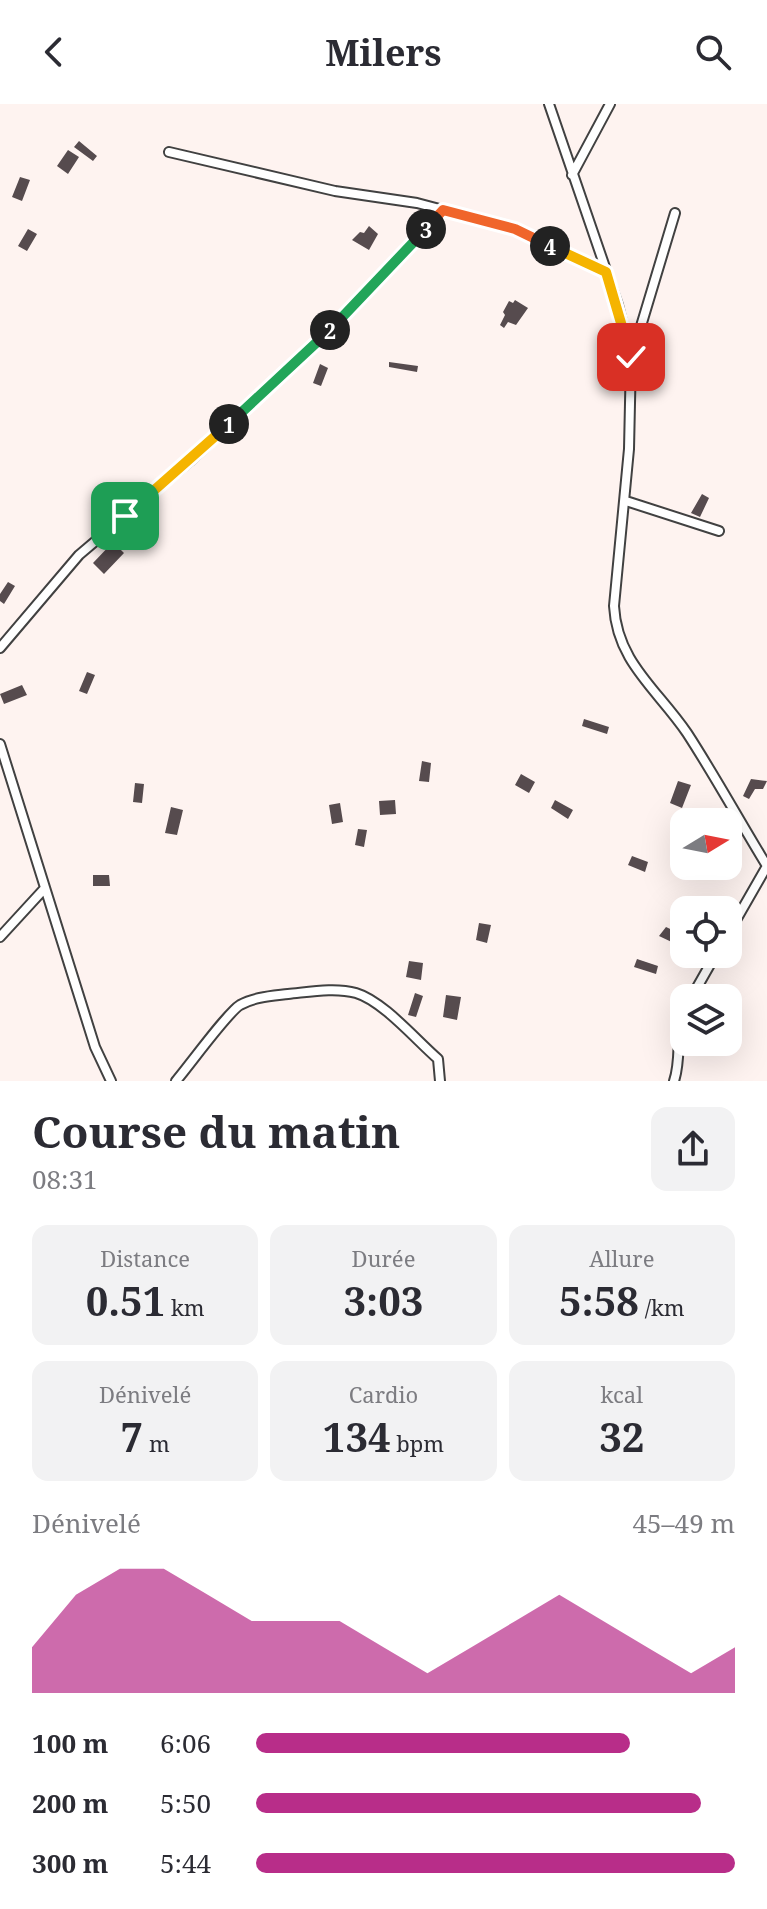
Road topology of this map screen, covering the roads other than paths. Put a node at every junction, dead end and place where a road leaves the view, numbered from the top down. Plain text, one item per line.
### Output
1 (549, 104) edge
2 (610, 104) edge
3 (169, 152) dead end
4 (572, 175) junction
5 (443, 210) junction
6 (675, 213) dead end
7 (606, 272) junction
8 (631, 357) junction
9 (626, 501) junction
10 (719, 531) dead end
11 (0, 648) edge
12 (0, 744) edge
13 (3, 765) edge
14 (45, 888) junction
15 (742, 910) edge
16 (0, 937) edge
17 (678, 1056) edge
18 (111, 1081) edge
19 (176, 1081) edge
20 (440, 1081) edge
21 (674, 1081) edge

1 - 4 street
2 - 4 street
3 - 5 street
4 - 7 street
5 - 7 street
5 - 11 street
6 - 8 street
7 - 8 street
8 - 9 street
9 - 10 street
9 - 15 street
12 - 13 street
13 - 14 street
14 - 16 street
14 - 18 street
17 - 21 street
19 - 20 street

